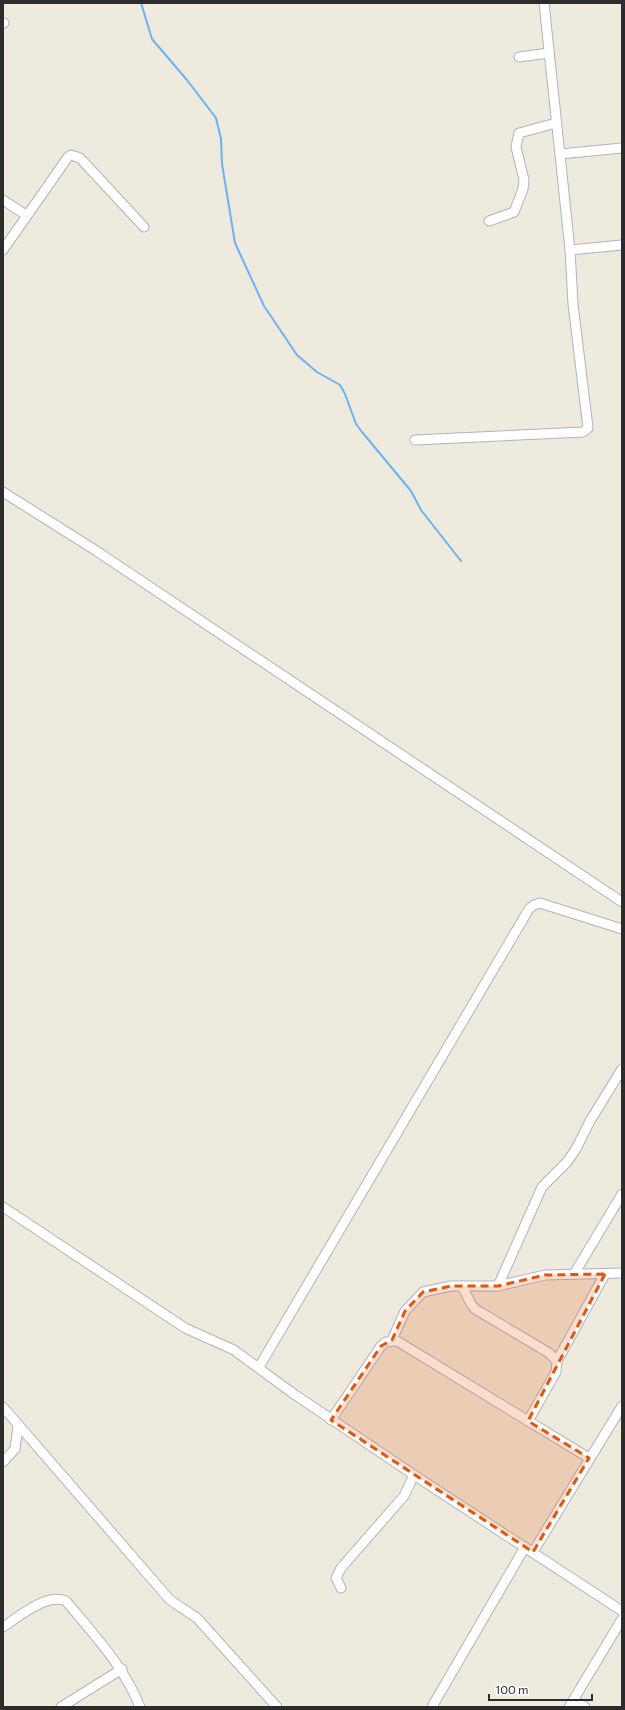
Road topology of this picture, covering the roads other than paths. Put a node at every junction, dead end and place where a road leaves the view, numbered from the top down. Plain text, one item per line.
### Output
1 (544, 3) edge
2 (549, 53) junction
3 (518, 57) dead end
4 (556, 123) junction
5 (622, 148) edge
6 (560, 154) junction
7 (3, 200) edge
8 (26, 215) junction
9 (489, 221) dead end
10 (144, 227) dead end
11 (622, 245) edge
12 (3, 250) edge
13 (570, 250) junction
14 (415, 440) dead end
15 (3, 492) edge
16 (622, 902) edge
17 (622, 929) edge
18 (622, 1069) edge
19 (622, 1194) edge
20 (3, 1207) edge
21 (622, 1273) edge
22 (574, 1274) junction
23 (605, 1274) junction
24 (462, 1286) junction
25 (498, 1286) junction
26 (392, 1340) junction
27 (557, 1361) junction
28 (260, 1367) junction
29 (3, 1407) edge
30 (621, 1409) edge
31 (332, 1420) junction
32 (528, 1421) junction
33 (18, 1426) junction
34 (589, 1458) junction
35 (3, 1462) edge
36 (414, 1475) junction
37 (525, 1547) junction
38 (533, 1552) junction
39 (341, 1588) dead end
40 (622, 1611) edge
41 (622, 1619) edge
42 (3, 1627) edge
43 (122, 1669) junction
44 (572, 1704) edge
45 (433, 1705) dead end
46 (61, 1707) edge
47 (140, 1707) edge
48 (277, 1707) edge
49 (584, 1707) edge

1 - 2 street
2 - 3 street
2 - 4 street
4 - 6 street
4 - 9 street
5 - 6 street
6 - 13 street
7 - 8 street
8 - 10 street
8 - 12 street
11 - 13 street
13 - 14 street
15 - 16 street
17 - 28 street
18 - 25 street
19 - 22 street
20 - 28 street
21 - 23 street
22 - 23 street
22 - 25 street
23 - 27 street
24 - 25 street
24 - 26 street
24 - 27 street
26 - 31 street
26 - 32 street
27 - 32 street
28 - 31 street
29 - 33 street
30 - 34 street
31 - 36 street
32 - 34 street
33 - 35 street
33 - 48 street
34 - 38 street
36 - 37 street
36 - 39 street
37 - 38 street
37 - 45 street
38 - 40 street
41 - 44 street
42 - 43 street
43 - 46 street
43 - 47 street
44 - 49 street

